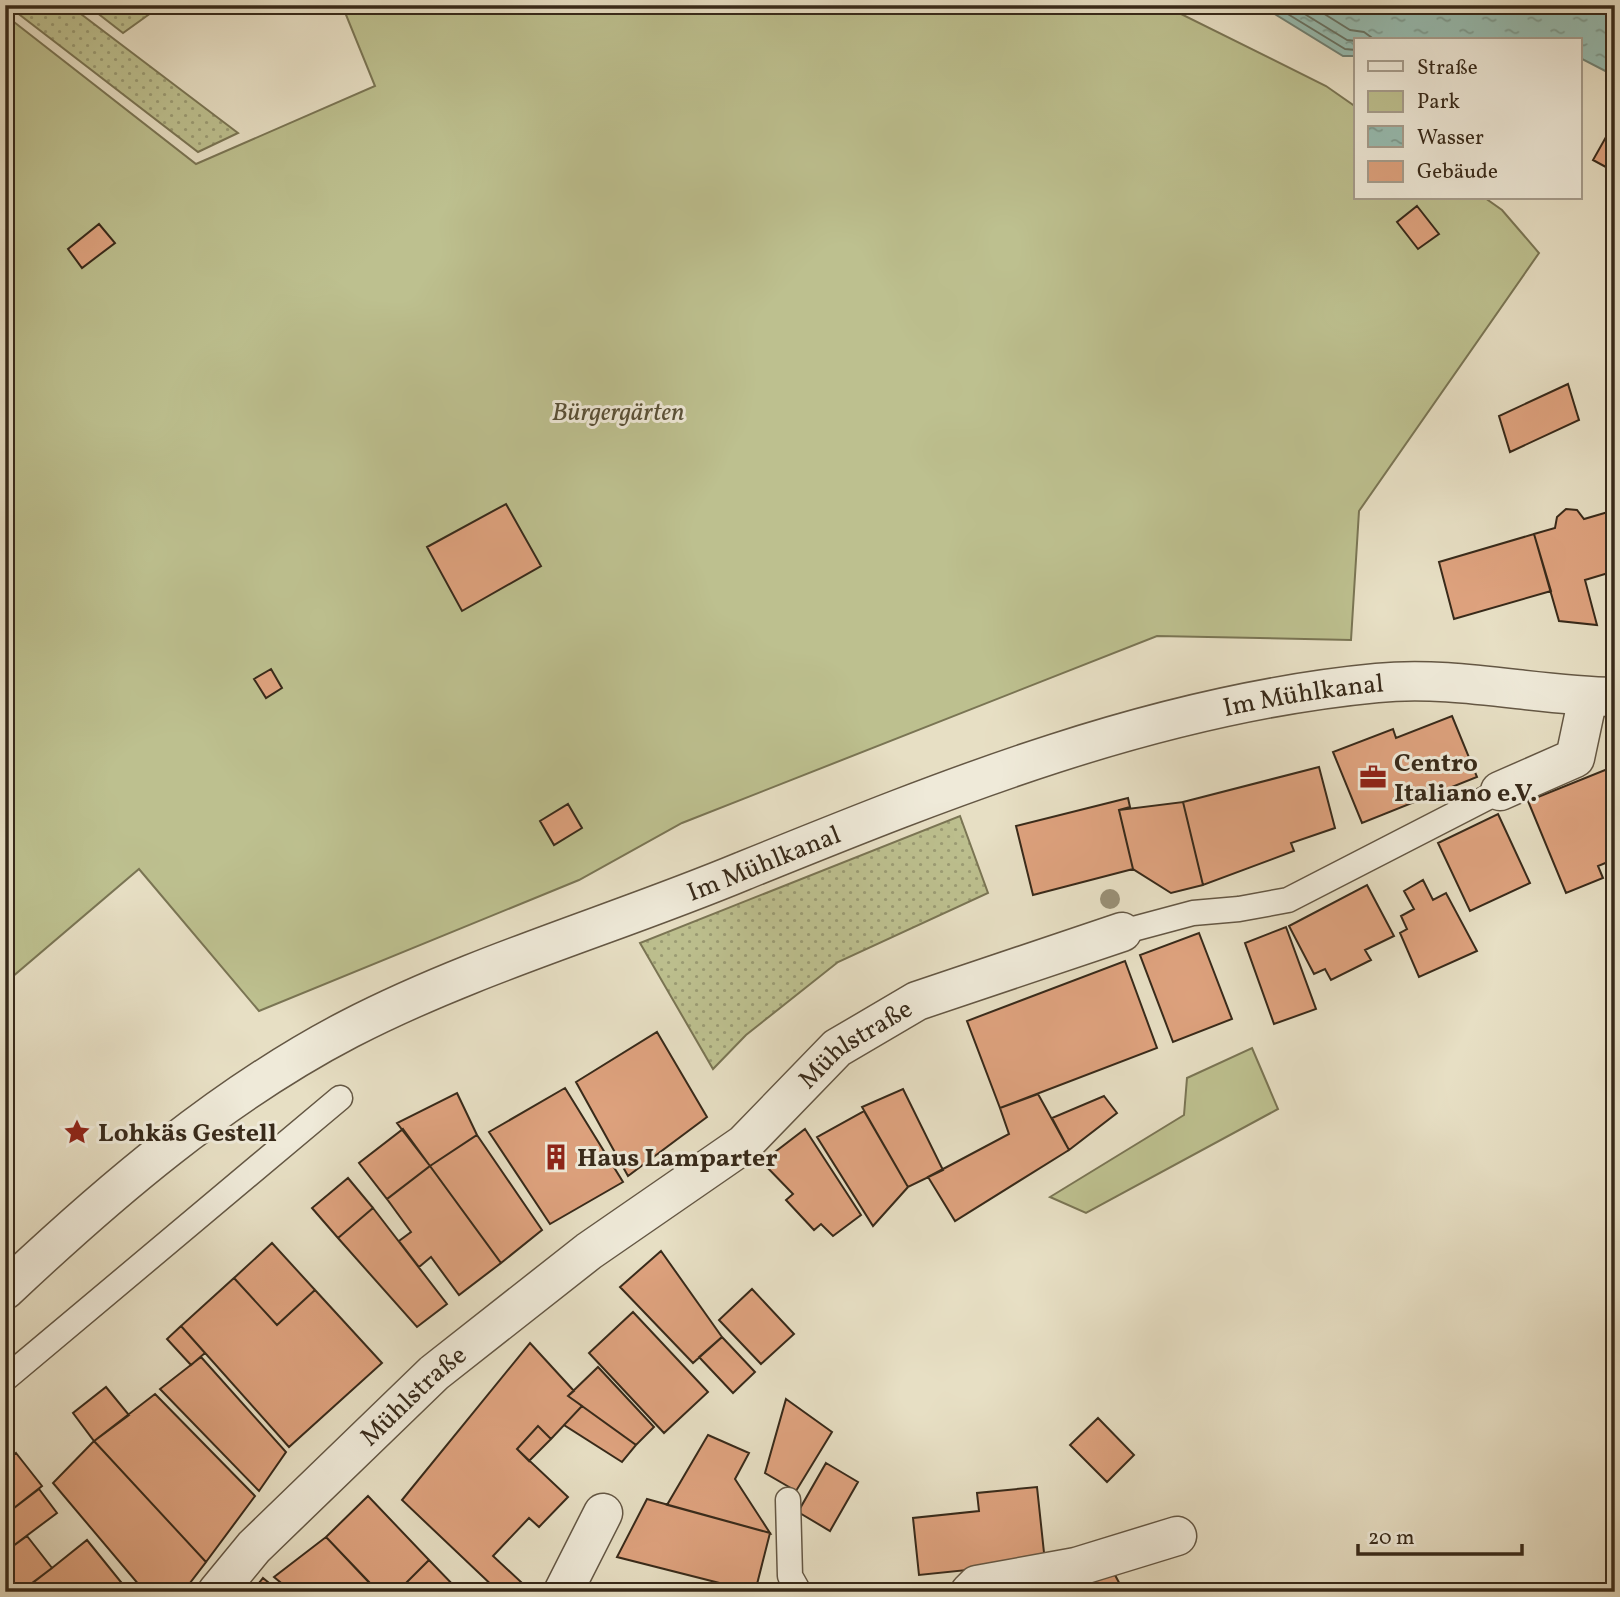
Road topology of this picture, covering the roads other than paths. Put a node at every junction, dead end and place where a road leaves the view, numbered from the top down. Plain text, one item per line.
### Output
1 (1601, 697) edge
2 (1500, 791) joint
3 (1122, 932) joint
4 (340, 1098) dead end
5 (5, 1290) edge
6 (5, 1379) edge
7 (788, 1500) dead end
8 (603, 1513) dead end
9 (1177, 1536) dead end
10 (217, 1592) edge
11 (563, 1592) edge
12 (799, 1592) edge
13 (970, 1592) edge

1 - 2 street, Mühlstraße
1 - 5 street, Im Mühlkanal
2 - 3 lane, Mühlstraße
3 - 10 street, Mühlstraße
4 - 6 lane
7 - 12 lane
8 - 11 street
9 - 13 street

